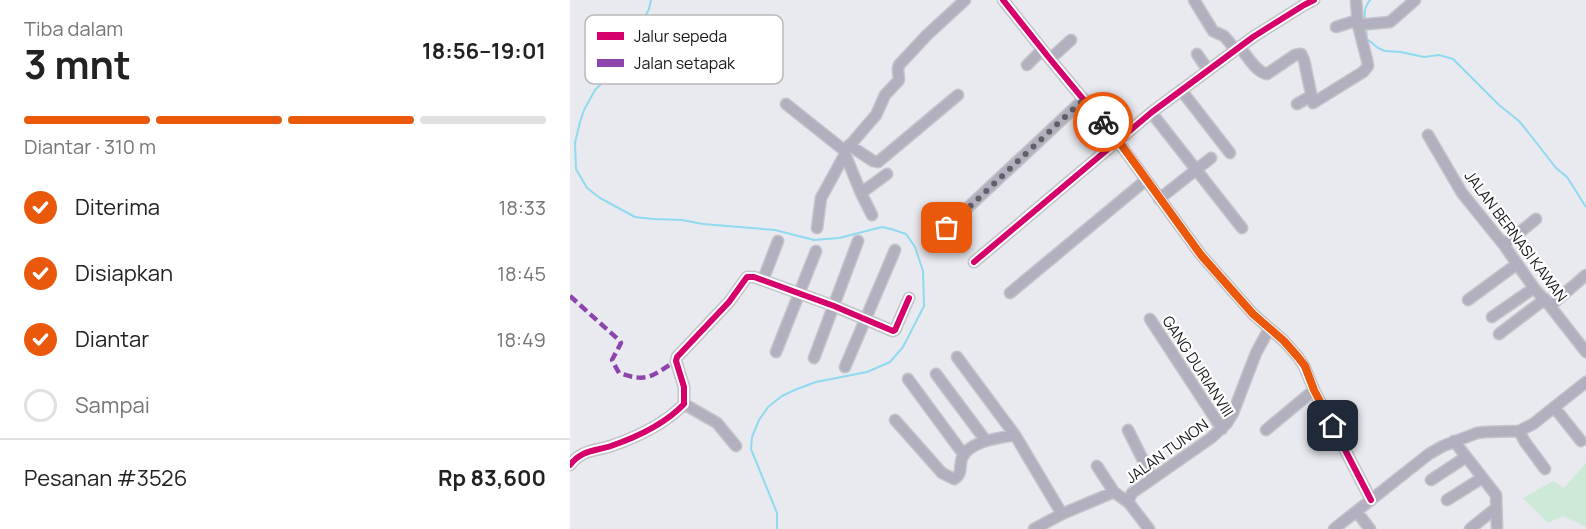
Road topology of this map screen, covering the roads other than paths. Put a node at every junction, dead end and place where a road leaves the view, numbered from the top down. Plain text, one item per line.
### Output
1 (965, 0) edge
2 (1003, 0) edge
3 (1194, 0) edge
4 (1314, 0) edge
5 (1356, 0) edge
6 (1415, 0) edge
7 (1359, 23) junction
8 (1336, 27) dead end
9 (1071, 40) dead end
10 (1238, 48) junction
11 (1046, 54) junction
12 (1197, 54) dead end
13 (1027, 64) dead end
14 (1208, 70) junction
15 (1181, 90) junction
16 (958, 95) dead end
17 (1311, 96) junction
18 (1084, 99) junction
19 (786, 104) dead end
20 (1297, 104) dead end
21 (1154, 116) dead end
22 (1428, 135) dead end
23 (1118, 140) junction
24 (847, 150) junction
25 (1230, 153) dead end
26 (1211, 158) dead end
27 (1196, 169) junction
28 (887, 174) dead end
29 (1146, 180) junction
30 (861, 193) junction
31 (1160, 199) junction
32 (872, 215) dead end
33 (1536, 219) dead end
34 (817, 228) dead end
35 (1242, 228) dead end
36 (778, 241) dead end
37 (858, 241) dead end
38 (930, 243) dead end
39 (1504, 244) junction
40 (895, 250) dead end
41 (816, 251) dead end
42 (974, 262) dead end
43 (1518, 264) junction
44 (1586, 275) edge
45 (763, 280) junction
46 (1534, 288) junction
47 (1010, 293) dead end
48 (800, 294) junction
49 (909, 298) dead end
50 (1468, 300) dead end
51 (1547, 302) junction
52 (834, 306) junction
53 (1492, 317) dead end
54 (866, 319) junction
55 (1150, 319) dead end
56 (1269, 329) junction
57 (1499, 334) dead end
58 (776, 352) dead end
59 (1586, 352) edge
60 (957, 357) dead end
61 (814, 358) dead end
62 (845, 367) dead end
63 (936, 374) dead end
64 (908, 379) dead end
65 (1586, 382) edge
66 (1314, 390) junction
67 (684, 404) junction
68 (1554, 407) junction
69 (895, 420) dead end
70 (1222, 429) junction
71 (1128, 430) dead end
72 (1266, 430) dead end
73 (1519, 431) junction
74 (1015, 435) junction
75 (986, 441) junction
76 (1454, 441) junction
77 (1581, 441) dead end
78 (736, 446) dead end
79 (964, 455) junction
80 (1466, 457) junction
81 (570, 465) edge
82 (1097, 466) dead end
83 (1545, 469) dead end
84 (1152, 478) junction
85 (1482, 478) junction
86 (1431, 480) dead end
87 (1114, 492) junction
88 (1371, 500) junction
89 (1448, 500) dead end
90 (1129, 502) junction
91 (1497, 508) junction
92 (1357, 512) junction
93 (1062, 514) junction
94 (1055, 524) edge
95 (1034, 529) edge
96 (1149, 529) edge
97 (1334, 529) edge
98 (1370, 529) edge
99 (1470, 529) edge
100 (1497, 529) edge

1 - 24 street
2 - 11 street
3 - 10 street
4 - 10 street
5 - 7 street
6 - 7 street
7 - 8 street
7 - 17 street
9 - 11 street
10 - 14 street
10 - 17 street
11 - 13 street
11 - 18 street
12 - 14 street
14 - 15 street
15 - 23 street
15 - 25 street
16 - 24 street
17 - 20 street
18 - 23 street
18 - 38 street
19 - 24 street
21 - 27 street
22 - 39 street, JALAN BERNASI KAWAN
23 - 29 street
23 - 42 street
24 - 30 street
24 - 34 street
26 - 27 street
27 - 31 street
27 - 35 street
28 - 30 street
29 - 31 street
29 - 47 street
30 - 32 street
31 - 56 street
33 - 39 street
36 - 45 street
37 - 52 street
39 - 43 street, JALAN BERNASI KAWAN
40 - 54 street
41 - 48 street
43 - 46 street, JALAN BERNASI KAWAN
43 - 50 street
44 - 51 street
45 - 48 street
45 - 67 street
46 - 51 street, JALAN BERNASI KAWAN
46 - 53 street
48 - 52 street
48 - 58 street
49 - 54 street
51 - 57 street
51 - 59 street, JALAN BERNASI KAWAN
52 - 54 street
52 - 61 street
54 - 62 street
55 - 70 street, GANG DURIANVIII
56 - 66 street
56 - 70 street, JALAN TUNON
60 - 74 street
63 - 75 street
64 - 79 street
65 - 68 street
66 - 72 street
66 - 88 street
67 - 78 street
67 - 81 street
68 - 73 street
68 - 77 street
69 - 79 street
70 - 84 street, JALAN TUNON
71 - 84 street
73 - 76 street
73 - 83 street
74 - 75 street
74 - 93 street
75 - 79 street
76 - 80 street
76 - 88 street
80 - 85 street
80 - 86 street
82 - 87 street
84 - 90 street, JALAN TUNON
85 - 89 street
85 - 91 street
87 - 90 street
87 - 93 street
88 - 92 street
90 - 96 street, JALAN TUNON
91 - 99 street
91 - 100 street
92 - 97 street
92 - 98 street
93 - 94 street
94 - 95 street

